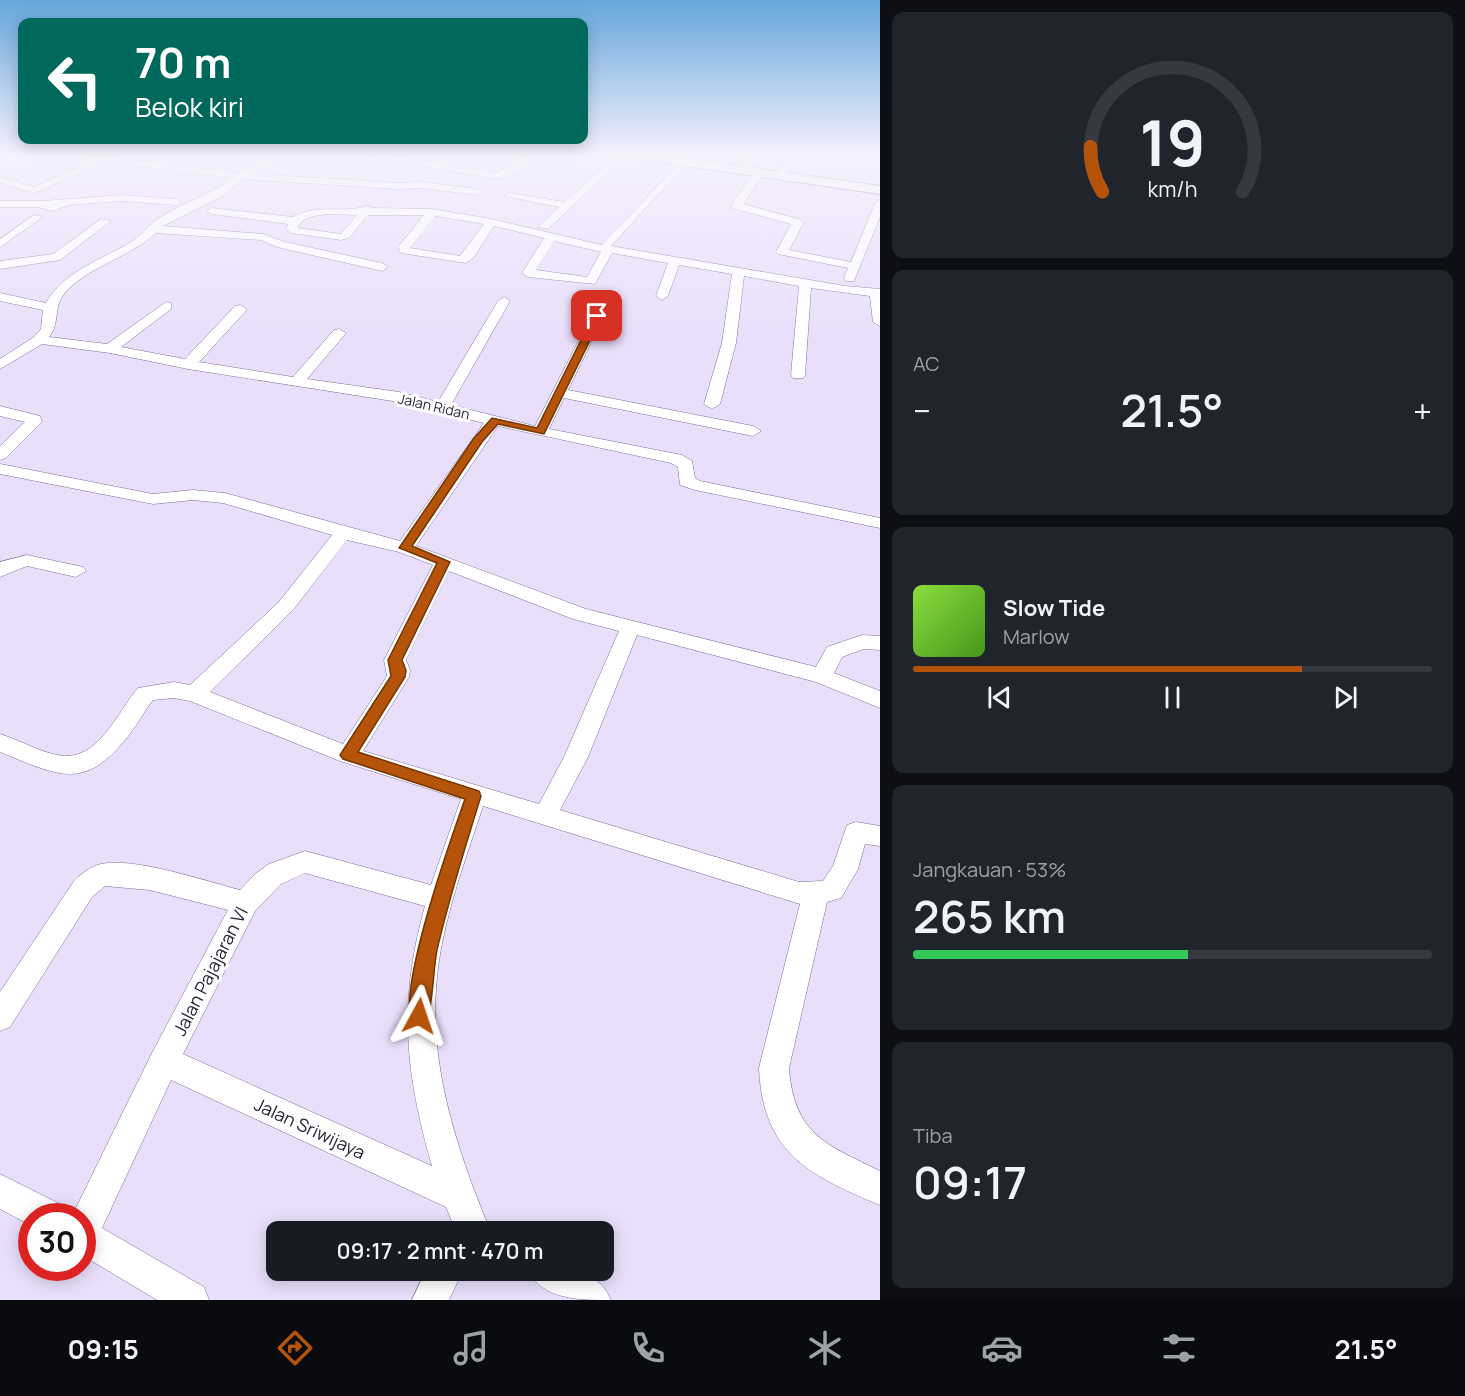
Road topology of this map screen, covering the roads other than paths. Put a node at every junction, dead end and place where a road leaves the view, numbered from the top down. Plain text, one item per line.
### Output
1 (168, 216) edge
2 (219, 216) edge
3 (250, 216) edge
4 (307, 216) edge
5 (362, 216) edge
6 (429, 216) edge
7 (453, 216) edge
8 (558, 216) edge
9 (632, 216) edge
10 (768, 216) edge
11 (874, 216) edge
12 (38, 217) dead end
13 (204, 220) dead end
14 (105, 221) dead end
15 (295, 221) junction
16 (490, 222) junction
17 (154, 229) junction
18 (547, 232) junction
19 (865, 236) junction
20 (880, 238) edge
21 (0, 244) edge
22 (608, 246) junction
23 (675, 260) junction
24 (0, 265) edge
25 (855, 266) junction
26 (382, 267) dead end
27 (739, 272) junction
28 (805, 284) junction
29 (845, 290) junction
30 (878, 293) edge
31 (662, 296) dead end
32 (0, 297) edge
33 (607, 297) dead end
34 (504, 301) dead end
35 (166, 306) dead end
36 (50, 308) junction
37 (240, 309) dead end
38 (880, 322) edge
39 (339, 333) dead end
40 (39, 340) junction
41 (110, 349) junction
42 (0, 365) edge
43 (188, 365) junction
44 (798, 375) dead end
45 (297, 381) junction
46 (560, 393) junction
47 (712, 404) dead end
48 (442, 408) junction
49 (0, 411) edge
50 (495, 420) junction
51 (753, 431) dead end
52 (540, 432) junction
53 (0, 455) edge
54 (0, 469) edge
55 (880, 523) edge
56 (343, 533) junction
57 (405, 548) junction
58 (444, 562) junction
59 (0, 571) edge
60 (76, 571) dead end
61 (630, 628) junction
62 (880, 644) edge
63 (822, 676) junction
64 (194, 694) junction
65 (880, 700) edge
66 (0, 743) edge
67 (348, 755) junction
68 (474, 796) junction
69 (544, 817) junction
70 (868, 834) edge
71 (816, 894) junction
72 (440, 899) junction
73 (246, 903) junction
74 (0, 1017) edge
75 (164, 1061) junction
76 (880, 1188) edge
77 (0, 1191) edge
78 (23, 1203) edge
79 (96, 1204) edge
80 (469, 1221) edge
81 (96, 1242) edge
82 (440, 1281) edge
83 (563, 1281) edge
84 (191, 1300) edge
85 (430, 1300) edge
86 (593, 1300) edge

1 - 17 street
2 - 13 street
3 - 15 street
4 - 15 street
5 - 15 street
6 - 16 street
7 - 16 street
8 - 18 street
9 - 22 street
10 - 25 street
11 - 19 street
12 - 21 street
14 - 24 street
16 - 18 street
17 - 26 street
17 - 36 street
18 - 22 street
18 - 22 street
19 - 20 street
19 - 25 street
22 - 23 street
23 - 27 street
23 - 31 street
25 - 29 street
27 - 28 street
27 - 47 street
28 - 29 street
28 - 44 street
29 - 30 street
30 - 38 street
32 - 36 street
33 - 46 street
34 - 48 street
35 - 41 street
36 - 40 street
37 - 43 street
39 - 45 street
40 - 41 street, Jalan Ridan
40 - 42 street
41 - 43 street, Jalan Ridan
43 - 45 street, Jalan Ridan
45 - 48 street, Jalan Ridan
46 - 51 street
46 - 52 street
48 - 50 street, Jalan Ridan
49 - 53 street
50 - 52 street, Jalan Ridan
50 - 57 street
52 - 55 street, Jalan Ridan
54 - 56 street
56 - 57 street
56 - 64 street
57 - 58 street
58 - 61 street
58 - 67 street
59 - 60 street
61 - 63 street
61 - 69 street
62 - 63 street
63 - 65 street
64 - 66 street
64 - 67 street
67 - 68 street
68 - 69 street
68 - 72 street
69 - 71 street
70 - 71 street
71 - 76 street
72 - 73 street, Jalan Pajajaran VI
72 - 80 street
73 - 74 street
73 - 75 street, Jalan Pajajaran VI
75 - 79 street, Jalan Pajajaran VI
75 - 80 street, Jalan Sriwijaya
77 - 78 street
81 - 84 street
82 - 85 street
83 - 86 street

